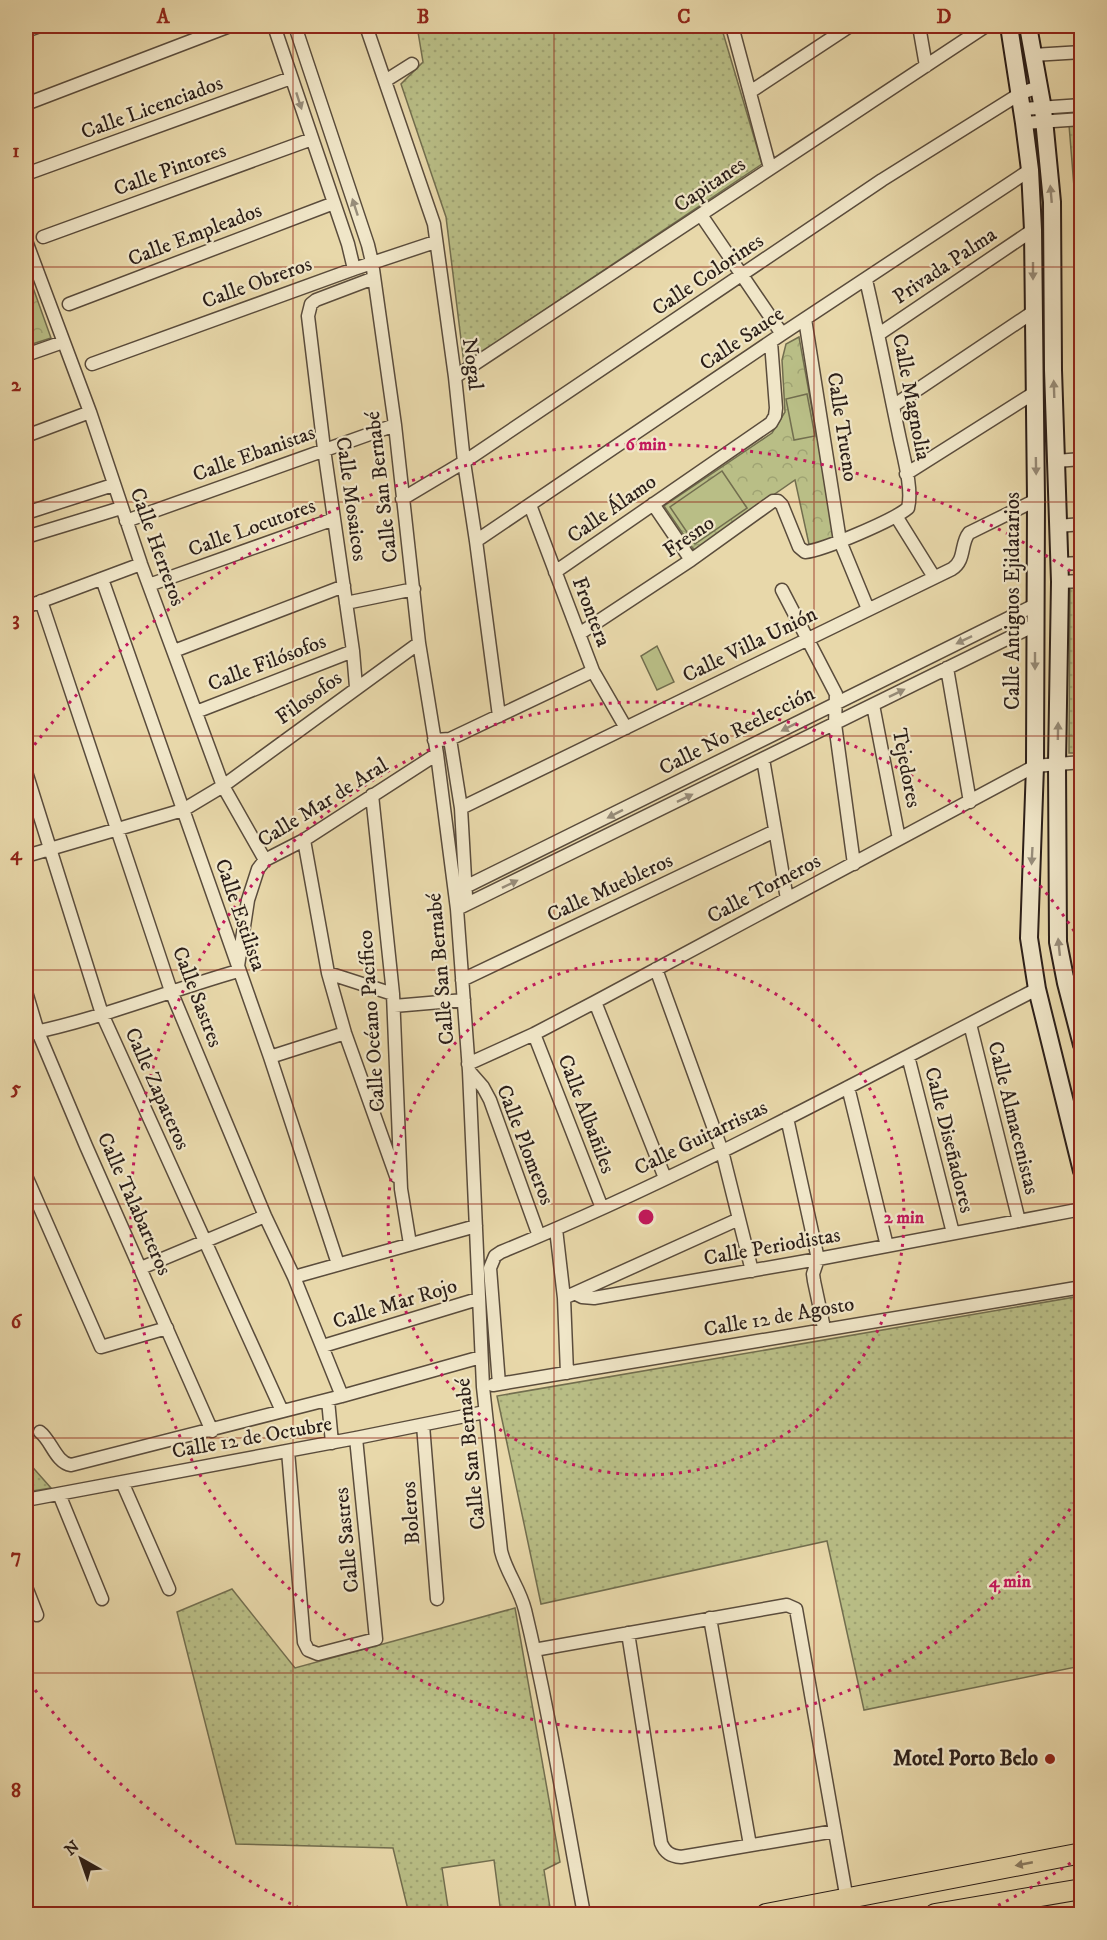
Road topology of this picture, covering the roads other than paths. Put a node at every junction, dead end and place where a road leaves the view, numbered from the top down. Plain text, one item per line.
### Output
1 (40, 26) edge
2 (230, 26) edge
3 (273, 26) edge
4 (295, 26) edge
5 (366, 26) edge
6 (732, 26) edge
7 (850, 26) edge
8 (919, 26) edge
9 (986, 26) edge
10 (1009, 26) edge
11 (1028, 26) edge
12 (26, 31) edge
13 (1082, 52) edge
14 (1033, 55) junction
15 (412, 64) dead end
16 (926, 66) junction
17 (291, 78) junction
18 (384, 81) junction
19 (1039, 87) junction
20 (750, 92) junction
21 (26, 104) edge
22 (1082, 105) edge
23 (1023, 108) junction
24 (1044, 116) junction
25 (1082, 119) edge
26 (312, 139) junction
27 (770, 168) junction
28 (1030, 170) junction
29 (26, 174) edge
30 (334, 203) junction
31 (701, 215) junction
32 (1033, 230) junction
33 (43, 237) dead end
34 (26, 241) edge
35 (435, 242) junction
36 (29, 260) edge
37 (372, 262) junction
38 (354, 269) junction
39 (742, 276) junction
40 (374, 278) junction
41 (866, 280) junction
42 (69, 304) dead end
43 (1033, 312) junction
44 (805, 319) junction
45 (782, 334) junction
46 (879, 334) junction
47 (63, 342) junction
48 (771, 342) junction
49 (26, 355) edge
50 (92, 364) dead end
51 (455, 377) junction
52 (1034, 393) junction
53 (893, 406) junction
54 (90, 412) junction
55 (395, 425) junction
56 (26, 436) edge
57 (324, 449) junction
58 (1082, 459) edge
59 (1056, 461) junction
60 (464, 462) junction
61 (906, 474) junction
62 (113, 485) junction
63 (402, 499) junction
64 (1036, 500) junction
65 (653, 504) junction
66 (530, 505) junction
67 (121, 508) junction
68 (26, 513) edge
69 (896, 516) junction
70 (334, 519) junction
71 (126, 521) junction
72 (1082, 524) edge
73 (1058, 526) junction
74 (26, 537) edge
75 (476, 541) junction
76 (840, 541) junction
77 (691, 560) junction
78 (1082, 563) edge
79 (141, 564) junction
80 (1059, 564) junction
81 (555, 572) junction
82 (934, 577) junction
83 (102, 579) junction
84 (1082, 581) edge
85 (1060, 582) junction
86 (149, 585) junction
87 (344, 586) junction
88 (414, 589) junction
89 (782, 590) dead end
90 (41, 601) junction
91 (346, 603) junction
92 (1035, 605) junction
93 (26, 607) edge
94 (868, 609) junction
95 (1035, 625) junction
96 (579, 634) junction
97 (808, 639) junction
98 (419, 643) junction
99 (174, 651) junction
100 (353, 651) junction
101 (947, 668) junction
102 (593, 671) junction
103 (356, 687) junction
104 (837, 703) junction
105 (873, 705) junction
106 (196, 712) junction
107 (499, 716) junction
108 (835, 724) junction
109 (626, 728) junction
110 (450, 739) junction
111 (434, 740) junction
112 (437, 754) junction
113 (763, 759) junction
114 (1082, 762) edge
115 (1058, 764) junction
116 (1035, 766) junction
117 (26, 772) edge
118 (223, 786) junction
119 (372, 795) junction
120 (970, 802) junction
121 (461, 808) junction
122 (183, 810) junction
123 (117, 829) junction
124 (775, 831) junction
125 (899, 839) junction
126 (304, 840) junction
127 (51, 849) junction
128 (26, 856) edge
129 (266, 860) junction
130 (854, 864) junction
131 (460, 890) junction
132 (787, 899) junction
133 (462, 907) junction
134 (656, 969) junction
135 (238, 970) junction
136 (328, 973) junction
137 (462, 980) junction
138 (1074, 982) edge
139 (1037, 989) junction
140 (171, 991) junction
141 (26, 992) edge
142 (394, 1000) junction
143 (464, 1000) junction
144 (595, 1002) junction
145 (102, 1014) junction
146 (970, 1024) junction
147 (32, 1033) edge
148 (345, 1033) junction
149 (534, 1034) junction
150 (1082, 1045) edge
151 (908, 1056) junction
152 (270, 1057) junction
153 (469, 1067) junction
154 (848, 1087) junction
155 (787, 1118) junction
156 (722, 1151) junction
157 (1082, 1171) edge
158 (26, 1176) edge
159 (665, 1178) junction
160 (401, 1189) junction
161 (28, 1190) edge
162 (602, 1208) junction
163 (1082, 1209) edge
164 (265, 1216) junction
165 (739, 1219) junction
166 (1019, 1221) junction
167 (476, 1226) junction
168 (556, 1229) junction
169 (953, 1233) junction
170 (539, 1236) junction
171 (205, 1242) junction
172 (410, 1244) junction
173 (887, 1246) junction
174 (818, 1259) junction
175 (338, 1264) junction
176 (141, 1268) junction
177 (752, 1271) junction
178 (294, 1277) junction
179 (1082, 1287) edge
180 (570, 1296) junction
181 (478, 1299) junction
182 (167, 1328) junction
183 (824, 1328) junction
184 (323, 1346) junction
185 (481, 1357) junction
186 (567, 1373) junction
187 (499, 1384) junction
188 (483, 1387) junction
189 (342, 1396) junction
190 (328, 1400) junction
191 (282, 1412) junction
192 (485, 1412) junction
193 (423, 1425) junction
194 (212, 1431) junction
195 (40, 1432) dead end
196 (356, 1438) junction
197 (332, 1443) junction
198 (288, 1450) junction
199 (122, 1482) junction
200 (59, 1494) junction
201 (26, 1500) edge
202 (26, 1587) edge
203 (170, 1589) dead end
204 (102, 1599) dead end
205 (437, 1599) dead end
206 (37, 1615) dead end
207 (710, 1618) junction
208 (628, 1633) junction
209 (534, 1650) junction
210 (835, 1831) junction
211 (750, 1845) junction
212 (1082, 1853) edge
213 (1082, 1889) edge
214 (847, 1900) junction
215 (584, 1914) edge
216 (766, 1914) edge
217 (935, 1914) edge

1 - 12 street
2 - 21 street
3 - 17 street
37 -> 4 street, Calle San Bernabé
5 - 18 street, Nogal
6 - 20 street
7 - 20 street
8 - 16 street
9 - 16 street, Capitanes
10 - 23 street, Calle Antiguos Ejidatarios
11 - 14 street, Calle Antiguos Ejidatarios
13 - 14 street
14 - 19 street, Calle Antiguos Ejidatarios
15 - 18 street
16 - 27 street, Capitanes
17 -> 26 street
17 - 29 street, Calle Licenciados
18 - 35 street, Nogal
19 - 23 street, Calle Colorines
19 - 24 street, Calle Antiguos Ejidatarios
20 - 27 street
22 - 24 street
23 - 24 street
23 - 28 street, Calle Antiguos Ejidatarios
23 - 39 street, Calle Colorines
24 - 25 street
59 -> 24 street, Calle Antiguos Ejidatarios
26 - 30 street
26 - 33 street, Calle Pintores
27 - 31 street, Capitanes
28 - 32 street, Calle Antiguos Ejidatarios
28 - 41 street, Calle Sauce
30 - 38 street
30 - 42 street, Calle Empleados
31 - 39 street
31 - 51 street, Capitanes
32 -> 43 street, Calle Antiguos Ejidatarios
32 - 46 street, Privada Palma
34 - 36 street, Calle Herreros
35 - 37 street, Calle Obreros
35 - 51 street, Nogal
36 - 47 street, Calle Herreros
37 - 38 street, Calle Obreros
37 - 40 street, Calle San Bernabé
38 - 50 street, Calle Obreros
39 - 45 street
39 - 60 street, Calle Colorines
40 - 55 street, Calle San Bernabé
40 - 57 street, Calle Mosaicos
41 - 44 street, Calle Sauce
41 - 46 street, Calle Magnolia
43 - 52 street, Calle Antiguos Ejidatarios
43 - 53 street
44 - 45 street, Calle Sauce
44 - 76 street, Calle Trueno
45 - 48 street, Calle Sauce
46 - 53 street, Calle Magnolia
47 - 49 street
47 - 54 street, Calle Herreros
48 - 65 street, Calle Álamo
48 - 66 street, Calle Sauce
51 - 60 street, Nogal
52 - 61 street
52 -> 64 street, Calle Antiguos Ejidatarios
53 - 61 street, Calle Magnolia
54 - 56 street
54 - 62 street, Calle Herreros
55 - 57 street, Calle Ebanistas
55 - 63 street, Calle San Bernabé
57 - 70 street, Calle Mosaicos
57 - 71 street, Calle Ebanistas
58 - 59 street
59 - 73 street, Calle Antiguos Ejidatarios
60 - 63 street, Calle Colorines
60 - 75 street, Nogal
61 - 69 street, Calle Magnolia
62 - 67 street, Calle Herreros
62 - 68 street
63 - 88 street, Calle San Bernabé
64 - 82 street, Calle Villa Unión
64 - 92 street, Calle Antiguos Ejidatarios
65 - 77 street
65 - 81 street, Calle Álamo
66 - 75 street, Calle Sauce
66 - 81 street, Frontera
67 - 71 street, Calle Herreros
67 - 74 street
69 - 76 street
69 - 82 street
70 - 86 street, Calle Locutores
70 - 87 street, Calle Mosaicos
71 - 79 street, Calle Herreros
72 - 73 street
73 - 80 street, Calle Antiguos Ejidatarios
75 - 107 street, Nogal
76 - 77 street, Fresno
76 - 94 street, Calle Trueno
77 - 96 street, Fresno
78 - 80 street
79 - 83 street
79 - 86 street, Calle Herreros
80 - 85 street, Calle Antiguos Ejidatarios
81 - 96 street, Frontera
82 - 94 street, Calle Villa Unión
83 - 90 street
83 - 122 street, Calle Estilista
84 - 85 street
115 -> 85 street, Calle Antiguos Ejidatarios
86 - 99 street, Calle Herreros
87 - 91 street, Calle Mosaicos
87 - 99 street
88 - 91 street
88 - 98 street, Calle San Bernabé
89 - 97 street
90 - 93 street
90 - 123 street, Calle Sastres
91 - 100 street, Calle Mosaicos
92 - 95 street, Calle Antiguos Ejidatarios
92 -> 104 street, Calle No Reelección
94 - 97 street, Calle Villa Unión
95 - 101 street, Calle No Reelección
95 -> 116 street, Calle Antiguos Ejidatarios
96 - 102 street, Frontera
97 - 104 street
97 - 109 street, Calle Villa Unión
98 - 103 street, Filosofos
98 - 111 street, Calle San Bernabé
99 - 106 street, Calle Herreros
100 - 103 street, Calle Mosaicos
100 - 106 street, Calle Filósofos
105 -> 101 street, Calle No Reelección
101 - 120 street
102 - 107 street
102 - 109 street, Frontera
103 - 118 street, Filosofos
104 - 108 street
104 -> 131 street, Calle No Reelección
105 - 108 street, Calle No Reelección
105 - 125 street, Tejedores
106 - 118 street, Calle Herreros
107 - 110 street
108 - 113 street, Calle No Reelección
108 - 130 street
109 - 121 street, Calle Villa Unión
110 - 111 street
110 - 121 street, Calle San Bernabé
111 - 112 street, Calle San Bernabé
112 - 119 street, Calle Mar de Aral
112 - 131 street, Calle San Bernabé
113 - 124 street
133 -> 113 street, Calle No Reelección
114 - 115 street, Calle Torneros
115 - 116 street, Calle Torneros
138 -> 115 street, Calle Antiguos Ejidatarios
116 - 120 street, Calle Torneros
116 -> 139 street, Calle Antiguos Ejidatarios
117 - 127 street, Calle Zapateros
118 - 122 street, Filosofos
118 - 129 street, Calle Herreros
119 - 126 street, Calle Mar de Aral
119 - 142 street, Calle Océano Pacífico
120 - 125 street, Calle Torneros
121 - 131 street, Calle San Bernabé
122 - 123 street, Filosofos
122 - 135 street, Calle Estilista
123 - 127 street, Filosofos
123 - 140 street, Calle Sastres
124 - 132 street
124 - 137 street, Calle Muebleros
125 - 130 street, Calle Torneros
126 - 129 street, Calle Mar de Aral
126 - 136 street
127 - 128 street, Filosofos
127 - 145 street, Calle Zapateros
129 - 135 street, Calle Mar de Aral
130 - 132 street, Calle Torneros
131 - 133 street, Calle San Bernabé
132 - 134 street, Calle Torneros
133 - 137 street, Calle San Bernabé
134 - 144 street, Calle Torneros
134 - 156 street
135 - 140 street
135 - 152 street, Calle Estilista
136 - 142 street
136 - 148 street
137 - 143 street, Calle San Bernabé
138 - 150 street, Calle Antiguos Ejidatarios
139 - 146 street, Calle Guitarristas
139 - 157 street, Calle Antiguos Ejidatarios
140 - 145 street
140 - 164 street, Calle Sastres
141 - 147 street, Calle Talabarteros
142 - 143 street
142 - 160 street, Calle Océano Pacífico
143 - 153 street, Calle San Bernabé
144 - 149 street, Calle Torneros
144 - 159 street
145 - 147 street
145 - 171 street, Calle Zapateros
146 - 151 street, Calle Guitarristas
146 - 166 street, Calle Almacenistas
147 - 176 street, Calle Talabarteros
148 - 152 street
148 - 160 street
149 - 153 street, Calle Torneros
149 - 162 street, Calle Albañiles
151 - 154 street, Calle Guitarristas
151 - 169 street, Calle Diseñadores
152 - 175 street, Calle Estilista
153 - 167 street, Calle San Bernabé
153 - 170 street, Calle Plomeros
154 - 155 street, Calle Guitarristas
154 - 173 street
155 - 156 street, Calle Guitarristas
155 - 174 street
156 - 159 street, Calle Guitarristas
156 - 165 street
158 - 161 street
159 - 162 street, Calle Guitarristas
160 - 172 street, Calle Océano Pacífico
161 - 182 street
162 - 168 street, Calle Guitarristas
163 - 166 street, Calle Periodistas
164 - 171 street
164 - 178 street, Calle Sastres
165 - 177 street
165 - 180 street
166 - 169 street, Calle Periodistas
167 - 172 street
167 - 181 street, Calle San Bernabé
168 - 170 street, Calle Guitarristas
168 - 180 street, Calle Plomeros
169 - 173 street, Calle Periodistas
170 - 187 street, Calle Guitarristas
171 - 176 street
171 - 191 street, Calle Zapateros
172 - 175 street
173 - 174 street, Calle Periodistas
174 - 177 street, Calle Periodistas
174 - 183 street
175 - 178 street
176 - 182 street, Calle Talabarteros
177 - 180 street, Calle Periodistas
178 - 184 street, Calle Sastres
179 - 183 street, Calle 12 de Agosto
180 - 186 street, Calle Plomeros
181 - 184 street, Calle Mar Rojo
181 - 185 street, Calle San Bernabé
182 - 194 street, Calle Talabarteros
183 - 186 street, Calle 12 de Agosto
184 - 189 street, Calle Sastres
185 - 188 street, Calle San Bernabé
185 - 189 street
186 - 187 street, Calle 12 de Agosto
187 - 188 street, Calle 12 de Agosto
188 - 192 street, Calle San Bernabé
189 - 190 street
190 - 191 street
190 - 197 street
191 - 194 street
192 - 193 street, Calle 12 de Octubre
192 - 209 street, Calle San Bernabé
193 - 196 street, Calle 12 de Octubre
193 - 205 street, Boleros
194 - 195 street
196 - 197 street, Calle 12 de Octubre
196 - 198 street, Calle Sastres
197 - 198 street, Calle 12 de Octubre
198 - 199 street, Calle 12 de Octubre
199 - 200 street, Calle 12 de Octubre
199 - 203 street
200 - 201 street, Calle 12 de Octubre
200 - 204 street
202 - 206 street
207 - 208 street
207 - 210 street
207 - 211 street
208 - 209 street
208 - 211 street
209 - 215 street, Calle San Bernabé
210 - 211 street
210 - 214 street
212 -> 214 main road
213 - 217 main road
214 - 216 main road

